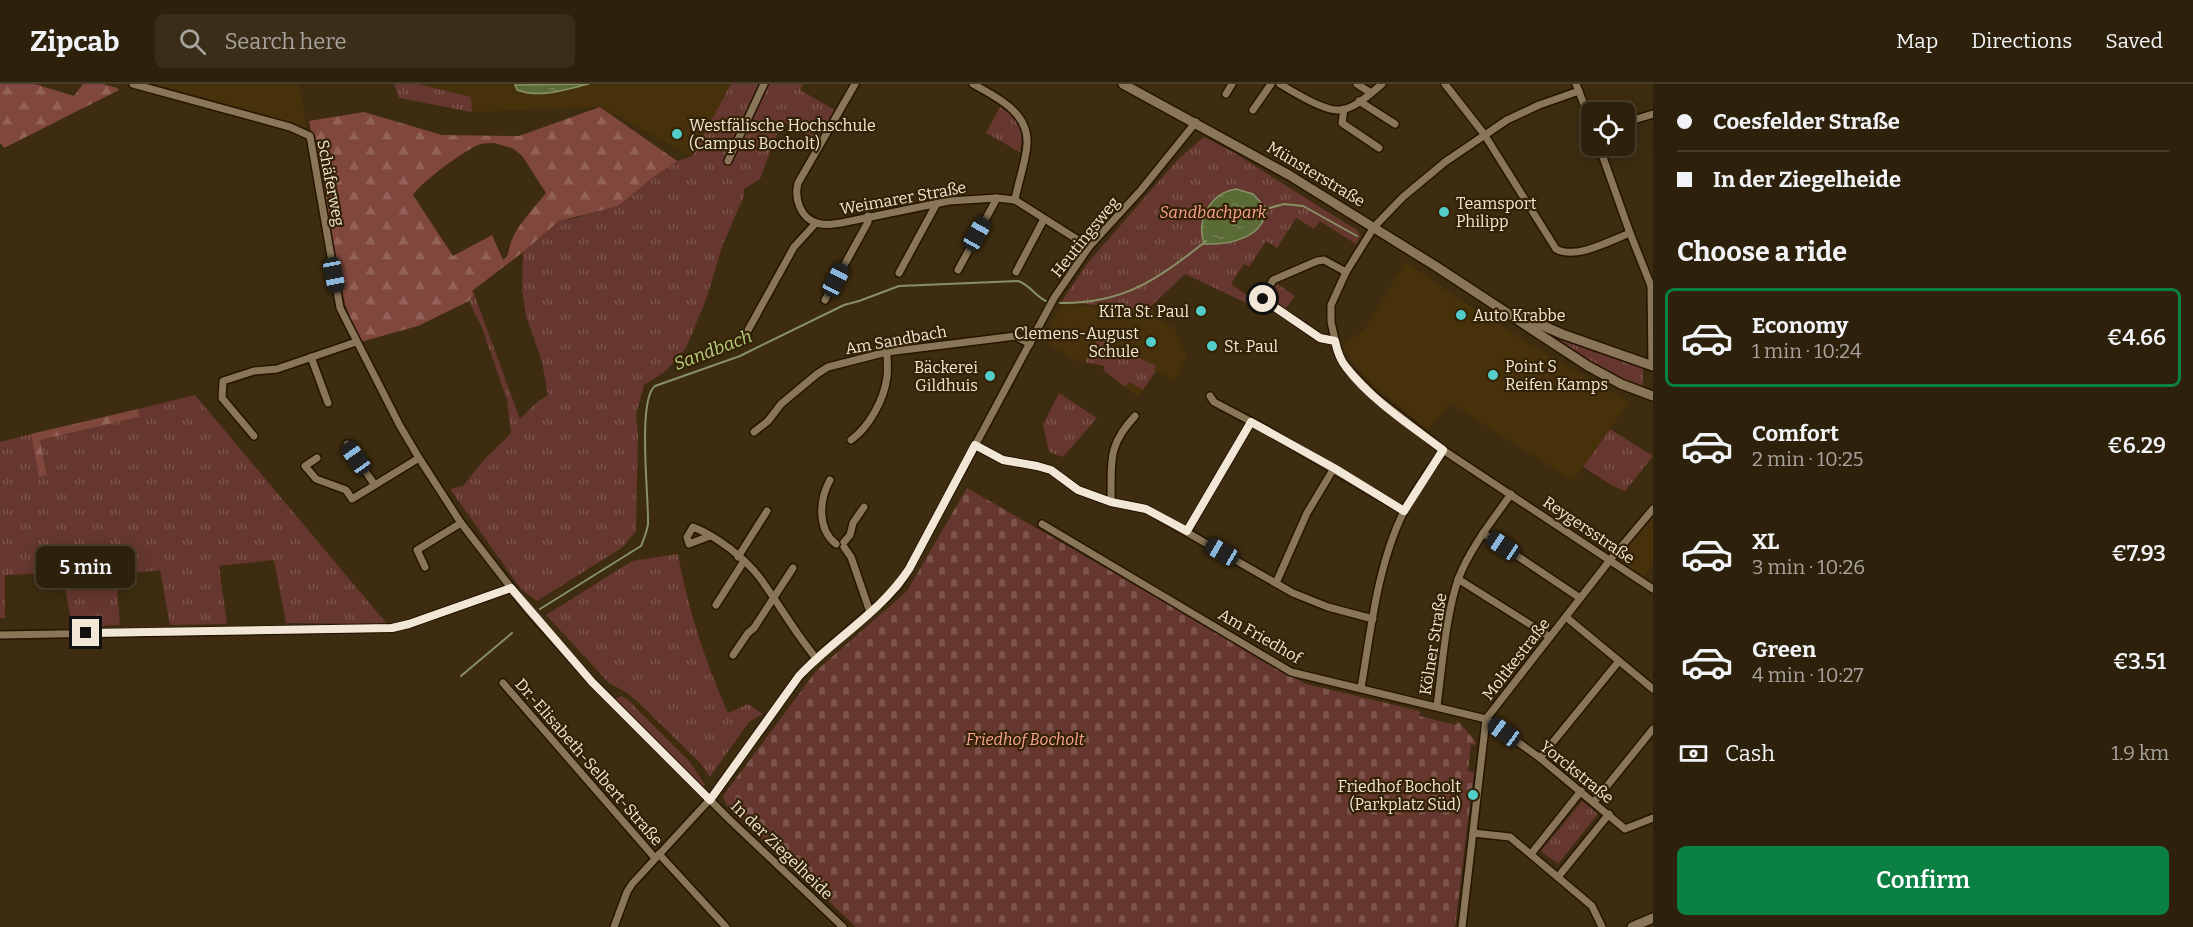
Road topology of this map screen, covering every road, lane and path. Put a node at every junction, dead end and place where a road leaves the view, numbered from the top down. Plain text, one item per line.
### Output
1 (132, 84) edge
2 (764, 84) edge
3 (855, 84) edge
4 (973, 84) edge
5 (1123, 84) edge
6 (1232, 84) edge
7 (1271, 84) edge
8 (1280, 84) edge
9 (1357, 84) edge
10 (1383, 84) edge
11 (1445, 84) edge
12 (1577, 88) edge
13 (1371, 93) junction
14 (1226, 94) dead end
15 (1359, 101) junction
16 (1583, 102) edge
17 (1344, 109) junction
18 (1253, 110) dead end
19 (1653, 114) edge
20 (1635, 120) edge
21 (1196, 122) junction
22 (1395, 124) dead end
23 (1484, 134) junction
24 (1379, 148) dead end
25 (1603, 156) edge
26 (728, 161) dead end
27 (997, 198) junction
28 (1015, 200) junction
29 (937, 203) junction
30 (868, 216) junction
31 (1044, 219) junction
32 (816, 223) junction
33 (1374, 227) junction
34 (1630, 233) junction
35 (1089, 247) junction
36 (958, 270) dead end
37 (1016, 272) dead end
38 (1346, 272) junction
39 (899, 273) dead end
40 (1652, 287) edge
41 (825, 300) dead end
42 (1487, 300) junction
43 (747, 332) dead end
44 (1335, 341) junction
45 (356, 342) junction
46 (1030, 344) junction
47 (887, 352) junction
48 (311, 357) junction
49 (1653, 368) edge
50 (1210, 396) dead end
51 (1653, 396) edge
52 (328, 403) dead end
53 (1135, 416) dead end
54 (1251, 422) junction
55 (754, 432) dead end
56 (254, 436) dead end
57 (851, 440) dead end
58 (347, 444) dead end
59 (975, 445) junction
60 (1443, 450) junction
61 (317, 458) dead end
62 (418, 458) junction
63 (1334, 468) junction
64 (830, 480) dead end
65 (374, 484) junction
66 (1510, 494) junction
67 (1111, 502) junction
68 (864, 507) dead end
69 (1653, 509) edge
70 (767, 511) dead end
71 (1404, 511) junction
72 (461, 523) junction
73 (1042, 524) dead end
74 (1187, 531) junction
75 (1484, 533) junction
76 (710, 536) dead end
77 (841, 544) junction
78 (741, 559) junction
79 (1610, 560) junction
80 (425, 567) dead end
81 (793, 568) dead end
82 (501, 577) joint
83 (1458, 579) junction
84 (1276, 583) junction
85 (511, 588) junction
86 (1653, 589) edge
87 (1580, 598) junction
88 (774, 600) junction
89 (716, 605) dead end
90 (870, 612) junction
91 (1566, 617) junction
92 (1373, 619) junction
93 (0, 635) edge
94 (1550, 637) junction
95 (733, 655) dead end
96 (816, 658) junction
97 (1619, 661) junction
98 (503, 683) dead end
99 (1361, 688) junction
100 (1653, 689) edge
101 (1437, 706) junction
102 (1486, 719) junction
103 (1653, 729) edge
104 (1540, 758) junction
105 (1581, 791) junction
106 (710, 800) junction
107 (1594, 802) junction
108 (1609, 814) junction
109 (1653, 818) edge
110 (1473, 833) junction
111 (1531, 854) junction
112 (657, 856) junction
113 (1558, 877) junction
114 (1653, 918) edge
115 (838, 925) edge
116 (614, 927) edge
117 (726, 927) edge
118 (1462, 927) edge
119 (1602, 927) edge
120 (1632, 927) edge

1 - 45 street, Schäferweg
2 - 26 street
3 - 32 street
4 - 28 street
5 - 21 main road, Münsterstraße
6 - 14 street
7 - 18 street
8 - 17 street
9 - 13 street
10 - 13 street
11 - 23 street
12 - 16 street
12 - 23 street, Reygersstraße
13 - 15 street
15 - 17 street
15 - 22 street
17 - 24 street
19 - 20 street
21 - 33 main road, Münsterstraße
21 - 35 street, Heutingsweg
23 - 33 street, Reygersstraße
23 - 34 street
25 - 34 street
27 - 28 street, Weimarer Straße
27 - 29 street, Weimarer Straße
27 - 36 street
28 - 31 street, Weimarer Straße
29 - 30 street, Weimarer Straße
29 - 39 street
30 - 32 street, Weimarer Straße
30 - 41 street
31 - 35 street, Weimarer Straße
31 - 37 street
32 - 43 street
33 - 38 street, Reygersstraße
33 - 42 main road, Münsterstraße
34 - 40 street
35 - 46 street, Heutingsweg
38 - 44 street, Reygersstraße
38 - 44 street
40 - 49 street
42 - 49 main road, Münsterstraße
42 - 51 main road, Münsterstraße
44 - 60 street, Reygersstraße
45 - 48 street
45 - 62 street, Schäferweg
46 - 47 street, Am Sandbach
46 - 59 street, Heutingsweg
47 - 55 street, Am Sandbach
47 - 57 street
48 - 52 street
48 - 56 street
50 - 54 street
53 - 67 street
54 - 63 street
54 - 74 street
58 - 65 street
59 - 67 street
59 - 90 street, Heutingsweg
60 - 66 street, Reygersstraße
60 - 71 street
61 - 65 street
62 - 65 street
62 - 72 street, Schäferweg
63 - 71 street
63 - 84 street
64 - 77 street
66 - 75 street, Kölner Straße
66 - 79 street, Reygersstraße
67 - 74 street
68 - 77 street
69 - 79 street, Moltkestraße
70 - 78 street
71 - 92 street
72 - 80 street
72 - 82 street, Schäferweg
73 - 99 street, Am Friedhof
74 - 84 street
75 - 83 street, Kölner Straße
75 - 87 street
76 - 78 street
77 - 90 street
78 - 88 street
78 - 89 street
79 - 86 street, Reygersstraße
79 - 87 street, Moltkestraße
81 - 88 street
82 - 85 street, In der Ziegelheide
83 - 94 street
83 - 101 street, Kölner Straße
84 - 92 street
85 - 93 street
85 - 106 street, In der Ziegelheide
87 - 91 street, Moltkestraße
88 - 95 street
88 - 96 street
90 - 96 street, Heutingsweg
91 - 94 street, Moltkestraße
91 - 97 street
92 - 99 street
94 - 102 street, Moltkestraße
96 - 106 street, Heutingsweg
97 - 100 street
97 - 104 street
98 - 112 street, Dr.-Elisabeth-Selbert-Straße
99 - 101 street, Am Friedhof
101 - 102 street, Am Friedhof
102 - 104 street, Yorckstraße
102 - 110 street, Moltkestraße
103 - 107 street
104 - 105 street, Yorckstraße
105 - 107 street, Yorckstraße
105 - 111 street
106 - 112 street, Heutingsweg
106 - 115 street, In der Ziegelheide
107 - 108 street, Yorckstraße
108 - 109 street, Yorckstraße
108 - 113 street
110 - 111 street
110 - 118 street, Moltkestraße
111 - 113 street
112 - 116 street, Heutingsweg
112 - 117 street, Dr.-Elisabeth-Selbert-Straße
113 - 119 street
114 - 120 main road

